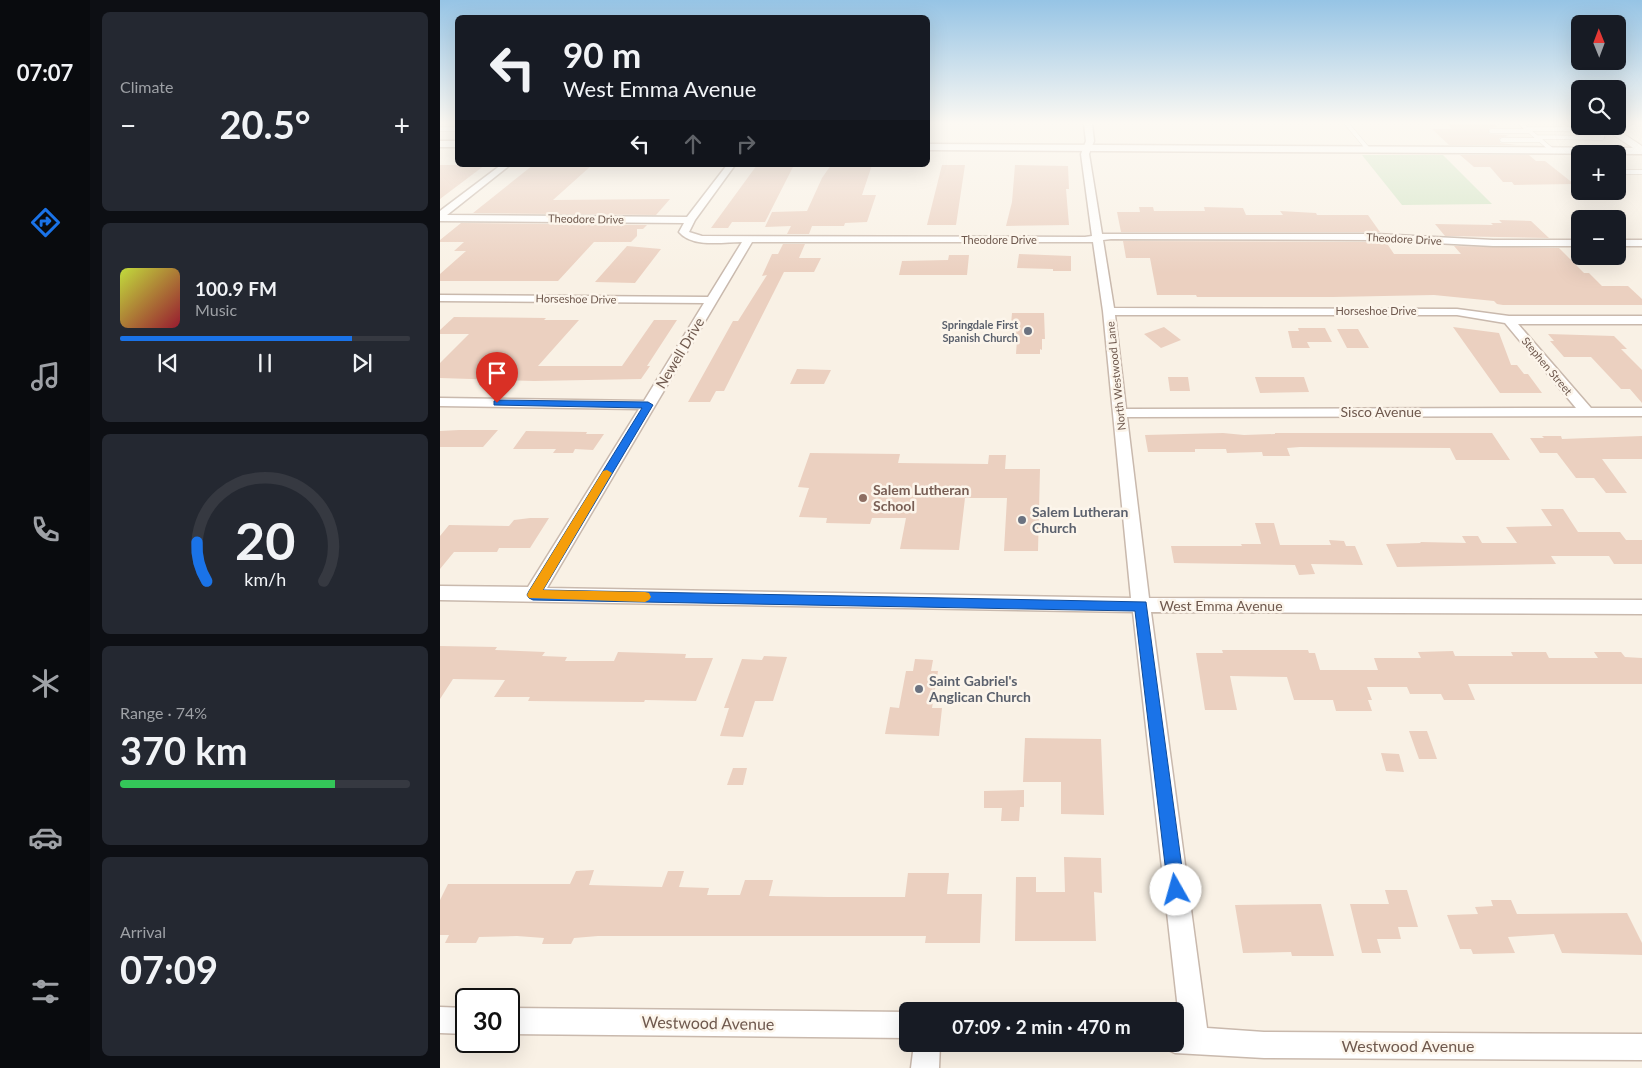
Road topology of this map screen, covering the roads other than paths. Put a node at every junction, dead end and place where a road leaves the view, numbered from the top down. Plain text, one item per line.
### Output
1 (495, 174) edge
2 (724, 174) edge
3 (1088, 174) edge
4 (440, 217) edge
5 (690, 220) junction
6 (1099, 238) junction
7 (749, 239) junction
8 (1571, 243) edge
9 (1626, 243) edge
10 (1642, 243) edge
11 (440, 298) edge
12 (712, 300) junction
13 (1109, 311) junction
14 (1509, 320) junction
15 (1642, 320) edge
16 (440, 402) edge
17 (648, 405) junction
18 (1586, 412) junction
19 (1642, 412) edge
20 (1120, 413) junction
21 (440, 593) edge
22 (533, 595) junction
23 (1141, 606) junction
24 (1642, 608) edge
25 (440, 1020) edge
26 (455, 1021) edge
27 (520, 1021) edge
28 (899, 1025) edge
29 (1185, 1040) edge
30 (1642, 1047) edge
31 (926, 1052) edge
32 (925, 1068) edge

1 - 4 street
2 - 5 street
3 - 6 street, North Westwood Lane
4 - 5 street, Theodore Drive
5 - 7 street, Theodore Drive
6 - 7 street, Theodore Drive
6 - 8 street, Theodore Drive
6 - 13 street, North Westwood Lane
7 - 12 street, Newell Drive
9 - 10 street
11 - 12 street, Horseshoe Drive
12 - 17 street, Newell Drive
13 - 14 street, Horseshoe Drive
13 - 20 street, North Westwood Lane
14 - 15 street, Horseshoe Drive
14 - 18 street, Stephen Street
16 - 17 street
17 - 22 street, Newell Drive
18 - 19 street, Sisco Avenue
18 - 20 street, Sisco Avenue
20 - 23 street, North Westwood Lane
21 - 22 street, West Emma Avenue
22 - 23 street, West Emma Avenue
23 - 24 street, West Emma Avenue
23 - 29 street
25 - 26 street
27 - 28 street, Westwood Avenue
29 - 30 street, Westwood Avenue
31 - 32 street

